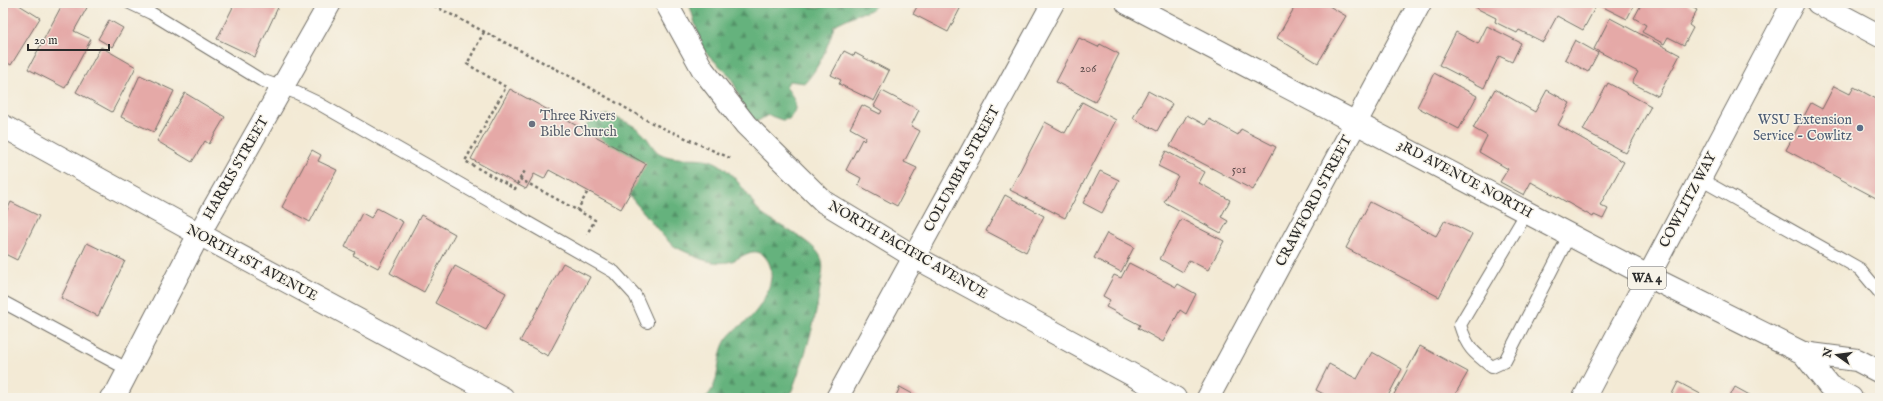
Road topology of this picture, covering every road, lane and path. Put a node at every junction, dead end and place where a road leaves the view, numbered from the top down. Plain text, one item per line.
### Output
1 (130, 3) edge
2 (330, 3) edge
3 (429, 3) edge
4 (666, 3) edge
5 (1053, 3) edge
6 (1127, 3) edge
7 (1420, 3) edge
8 (1793, 3) edge
9 (1818, 3) edge
10 (484, 32) junction
11 (1880, 36) edge
12 (282, 88) junction
13 (1356, 122) junction
14 (3, 126) edge
15 (732, 159) dead end
16 (526, 169) dead end
17 (520, 179) junction
18 (1700, 179) junction
19 (588, 191) dead end
20 (577, 211) junction
21 (1526, 212) junction
22 (595, 220) dead end
23 (199, 234) junction
24 (1570, 234) junction
25 (913, 256) junction
26 (1648, 276) junction
27 (1880, 293) edge
28 (3, 302) edge
29 (647, 322) dead end
30 (1803, 354) junction
31 (129, 370) junction
32 (1880, 372) edge
33 (111, 398) edge
34 (503, 398) edge
35 (837, 398) edge
36 (1175, 398) edge
37 (1208, 398) edge
38 (1584, 398) edge
39 (1851, 398) edge

1 - 12 lane
2 - 12 street, HARRIS STREET
3 - 10 path
4 - 25 street, NORTH PACIFIC AVENUE
5 - 25 street, COLUMBIA STREET
6 - 13 street, 3RD AVENUE NORTH
7 - 13 street, CRAWFORD STREET
8 - 18 street, COWLITZ WAY / WA 4
9 - 11 street
10 - 15 path
10 - 17 path
12 - 23 street, HARRIS STREET
12 - 29 lane
13 - 21 street, 3RD AVENUE NORTH
13 - 37 street, CRAWFORD STREET
14 - 23 street, NORTH 1ST AVENUE
16 - 17 path
17 - 20 path
18 - 26 street, COWLITZ WAY / WA 4
18 - 27 lane
19 - 20 path
20 - 22 path
21 - 24 street, 3RD AVENUE NORTH
21 - 24 lane
23 - 31 street, HARRIS STREET
23 - 34 street, NORTH 1ST AVENUE
24 - 26 street, 3RD AVENUE NORTH
25 - 35 street, COLUMBIA STREET
25 - 36 street, NORTH PACIFIC AVENUE
26 - 30 street, 3RD AVENUE NORTH
26 - 38 street, COWLITZ WAY / WA 4
28 - 31 lane
30 - 32 street, 3RD AVENUE NORTH
30 - 39 street, 3RD AVENUE NORTH
31 - 33 street, HARRIS STREET

